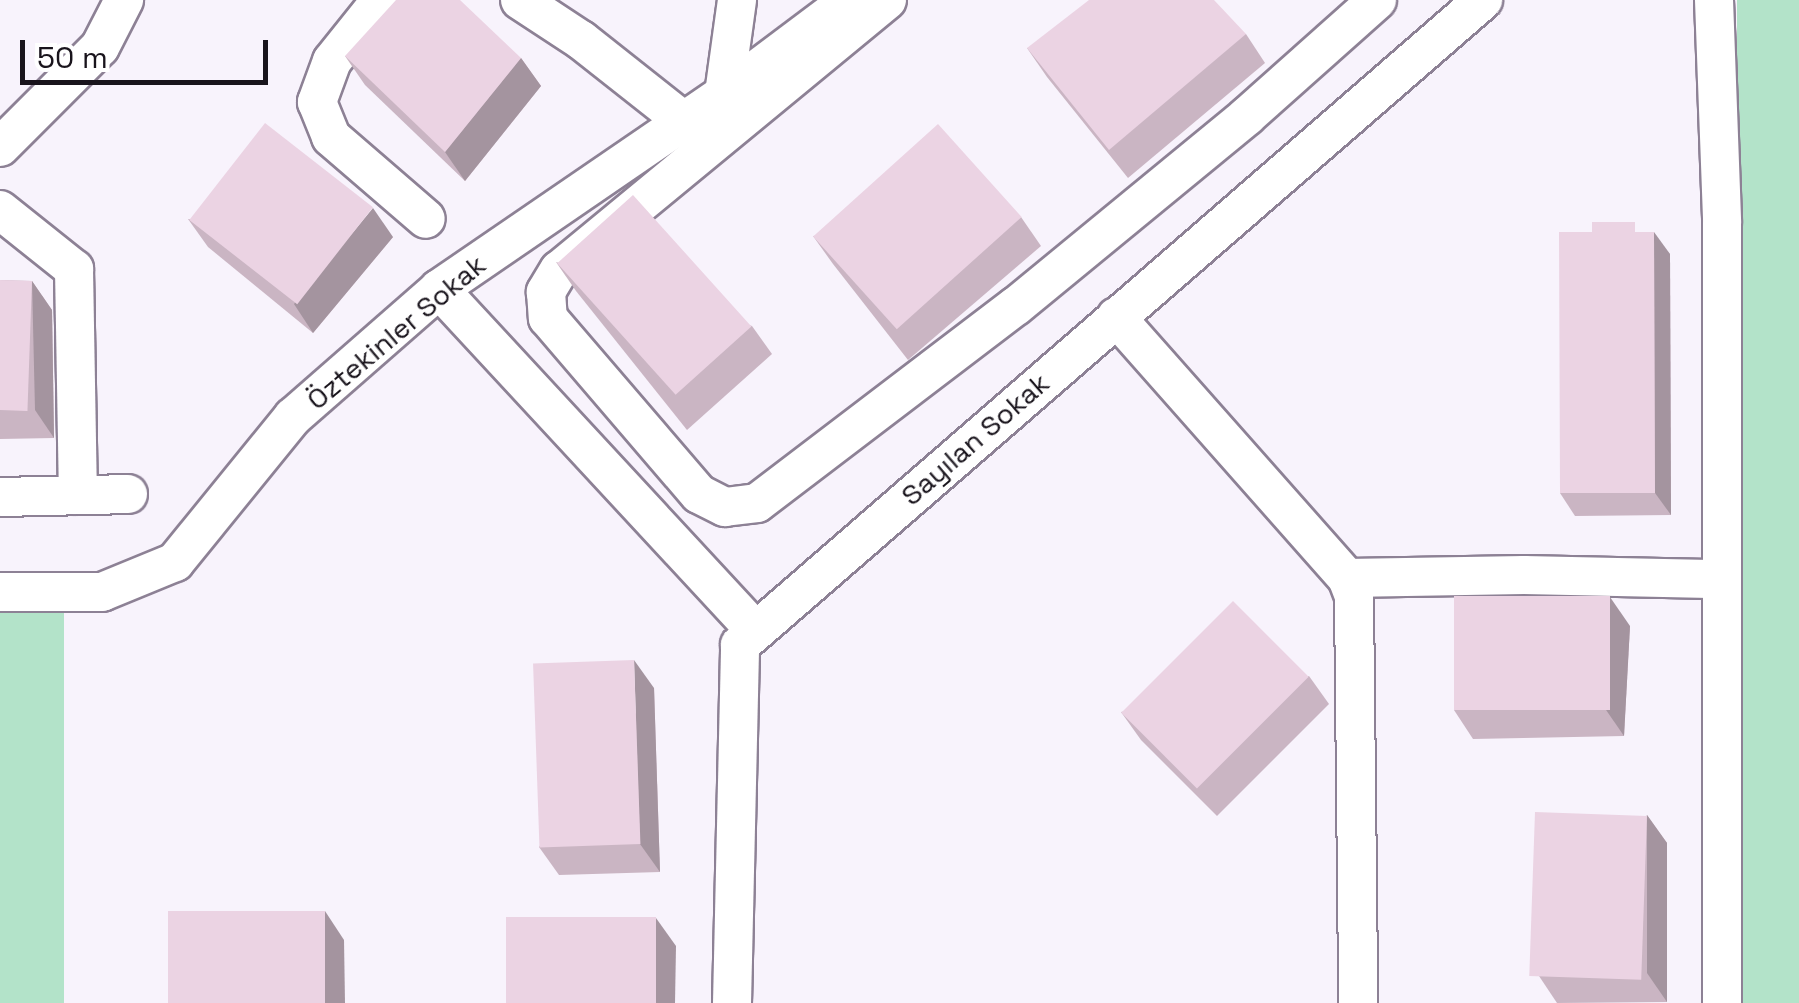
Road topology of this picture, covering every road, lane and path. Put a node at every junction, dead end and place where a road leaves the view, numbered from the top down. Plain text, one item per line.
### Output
1 (124, 0) edge
2 (381, 0) edge
3 (520, 0) edge
4 (737, 0) edge
5 (848, 0) edge
6 (887, 0) edge
7 (1377, 0) edge
8 (1483, 0) edge
9 (1714, 0) edge
10 (724, 94) junction
11 (684, 122) junction
12 (0, 147) edge
13 (0, 210) edge
14 (426, 219) dead end
15 (439, 289) junction
16 (1116, 317) junction
17 (78, 494) junction
18 (128, 494) dead end
19 (0, 497) edge
20 (1348, 578) junction
21 (1722, 580) junction
22 (0, 592) edge
23 (756, 631) junction
24 (732, 1003) edge
25 (1358, 1003) edge
26 (1722, 1003) edge

1 - 12 street
2 - 14 street
3 - 11 street
4 - 10 street
5 - 10 street, Öztekinler Sokak
6 - 7 street
8 - 16 street, Sayılan Sokak
9 - 21 street
10 - 11 street, Öztekinler Sokak
11 - 15 street, Öztekinler Sokak
13 - 17 street
15 - 22 street, Öztekinler Sokak
15 - 23 street
16 - 20 street
16 - 23 street, Sayılan Sokak
17 - 18 street
17 - 19 street
20 - 21 street
20 - 25 street
21 - 26 street
23 - 24 street, Sayılan Sokak

